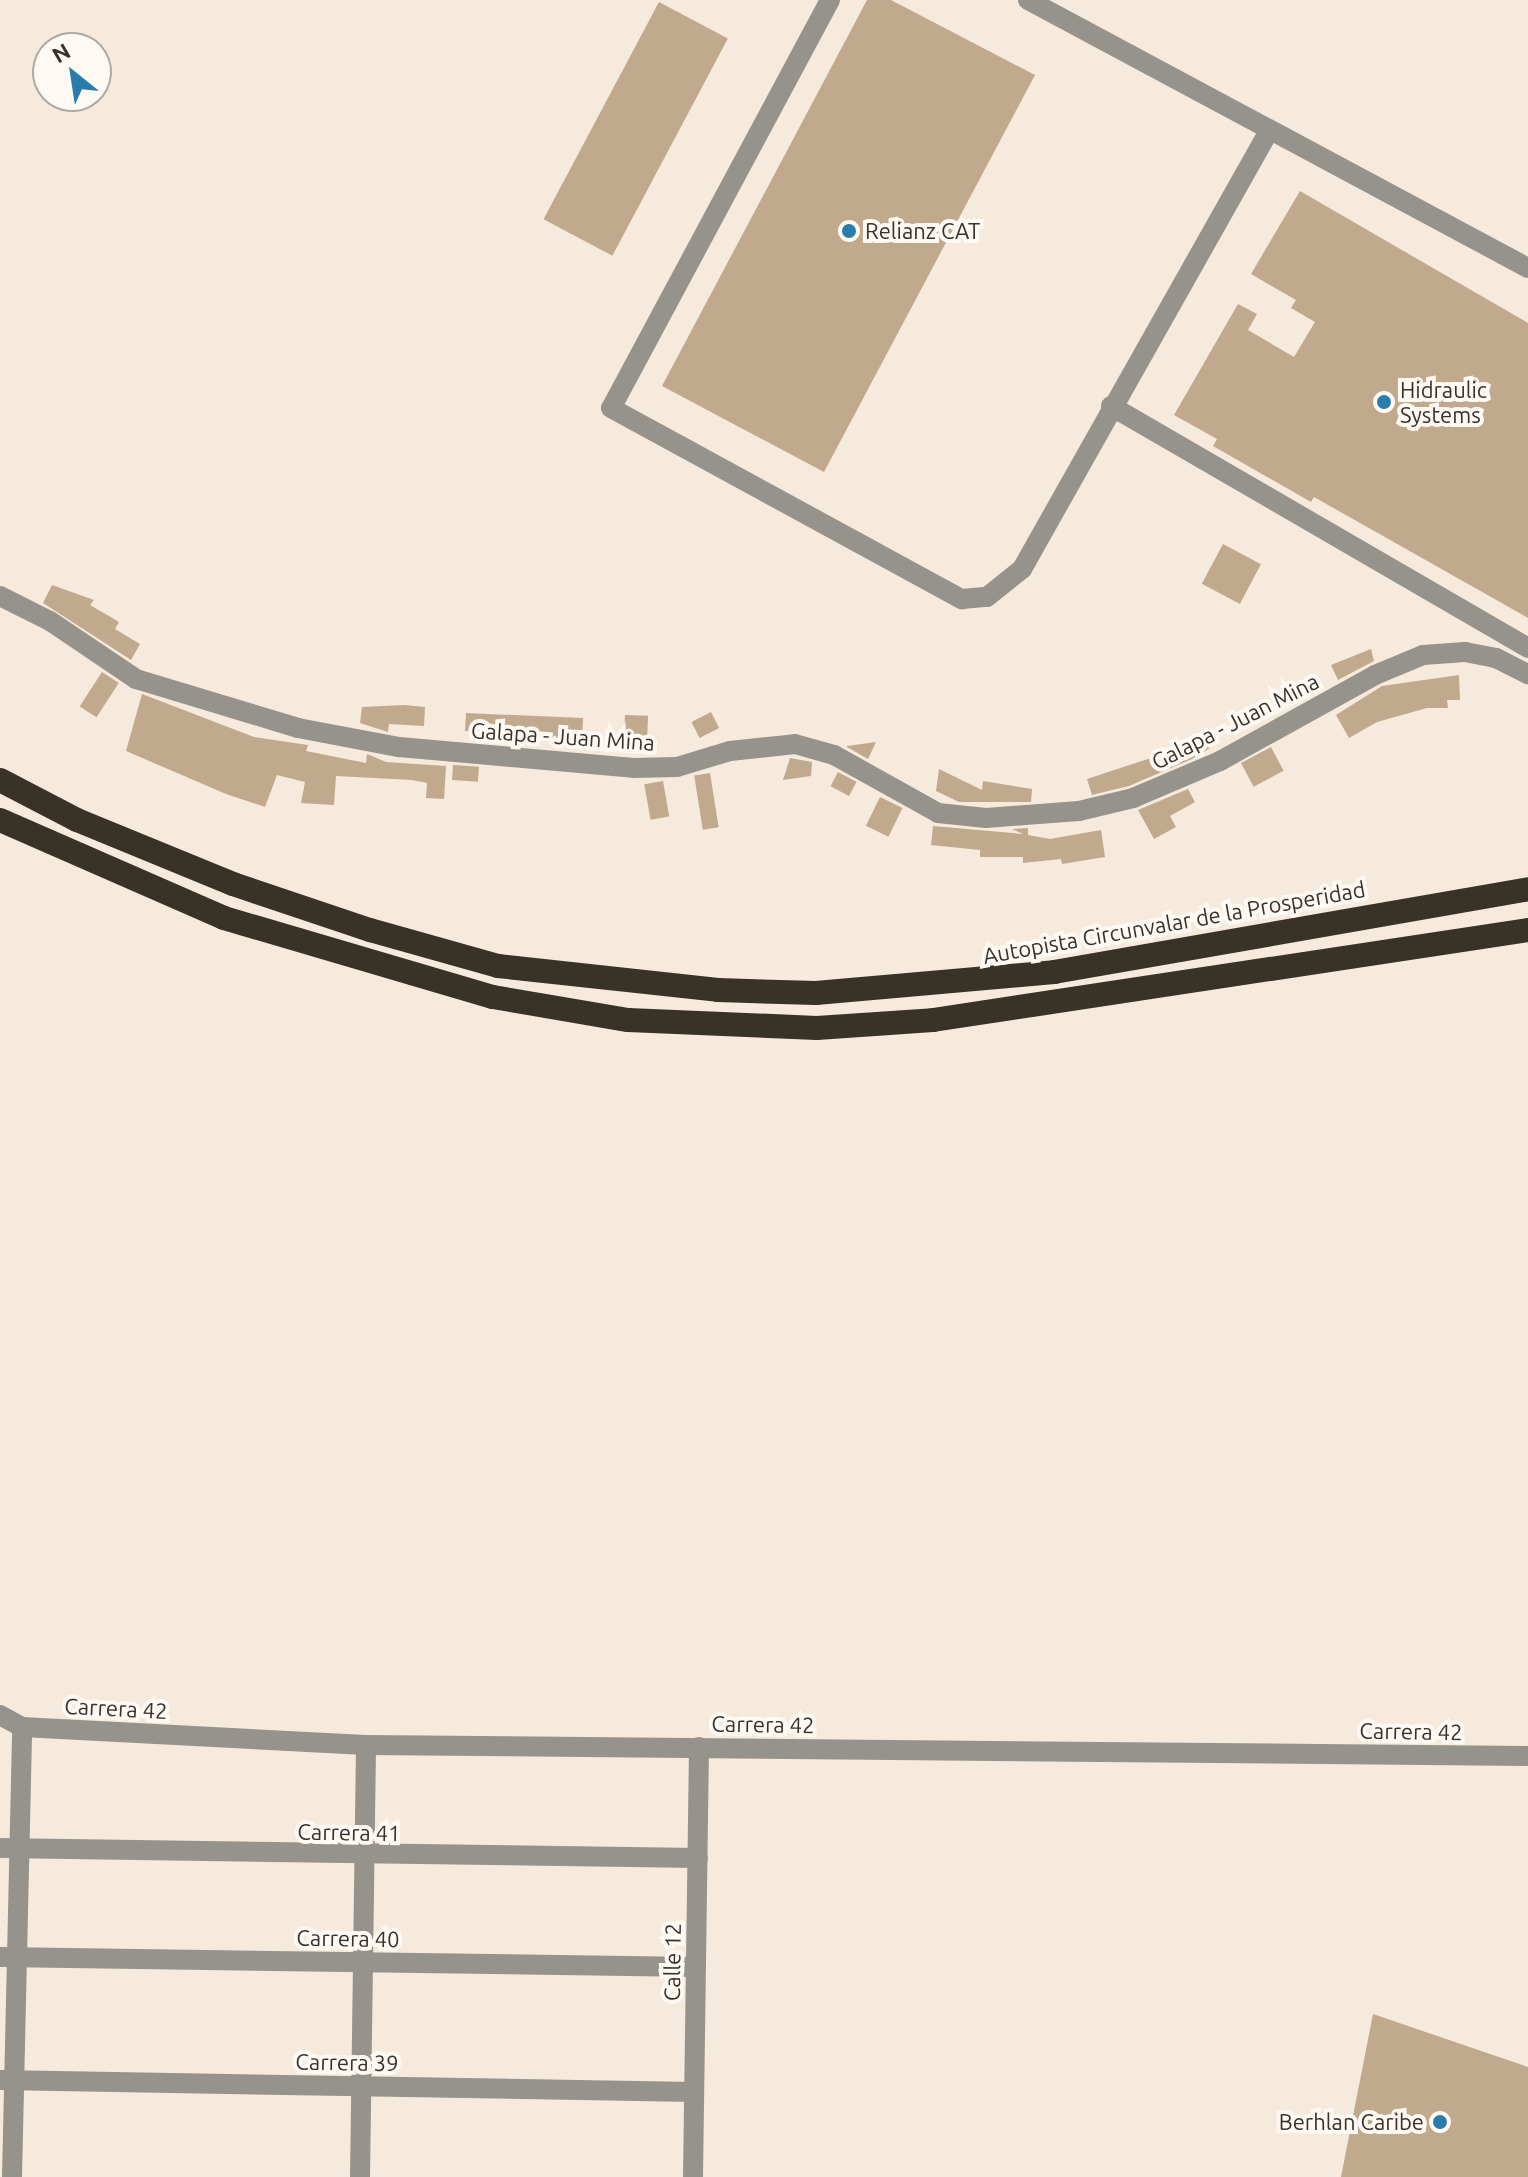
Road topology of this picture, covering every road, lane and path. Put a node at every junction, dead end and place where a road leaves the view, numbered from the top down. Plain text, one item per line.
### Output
1 (830, 0) edge
2 (1028, 0) edge
3 (1269, 131) junction
4 (1528, 268) edge
5 (1111, 406) junction
6 (0, 596) edge
7 (1528, 648) edge
8 (1528, 674) edge
9 (0, 780) edge
10 (0, 820) edge
11 (1528, 879) edge
12 (1528, 889) edge
13 (1472, 897) junction
14 (1528, 932) edge
15 (0, 1715) edge
16 (22, 1727) junction
17 (366, 1745) junction
18 (699, 1747) junction
19 (1528, 1756) edge
20 (10, 1848) edge
21 (364, 1856) junction
22 (698, 1858) junction
23 (8, 1957) edge
24 (363, 1962) junction
25 (696, 1967) junction
26 (7, 2080) edge
27 (361, 2086) junction
28 (694, 2092) junction
29 (12, 2177) edge
30 (360, 2177) edge
31 (693, 2177) edge

1 - 5 street
2 - 3 street
3 - 4 street
3 - 5 street
5 - 7 street
6 - 8 street, Galapa - Juan Mina
9 - 13 highway, Autopista Circunvalar de la Prosperidad
10 - 14 highway
11 - 13 highway
12 - 13 highway, Autopista Circunvalar de la Prosperidad
15 - 16 street, Carrera 42
16 - 17 street, Carrera 42
16 - 20 street
17 - 18 street, Carrera 42
17 - 21 street
18 - 19 street, Carrera 42
18 - 22 street, Calle 12
20 - 21 street, Carrera 41
20 - 23 street
21 - 22 street, Carrera 41
21 - 24 street
22 - 25 street, Calle 12
23 - 24 street, Carrera 40
23 - 26 street
24 - 25 street, Carrera 40
24 - 27 street
25 - 28 street, Calle 12
26 - 27 street, Carrera 39
26 - 29 street
27 - 28 street, Carrera 39
27 - 30 street
28 - 31 street, Calle 12

